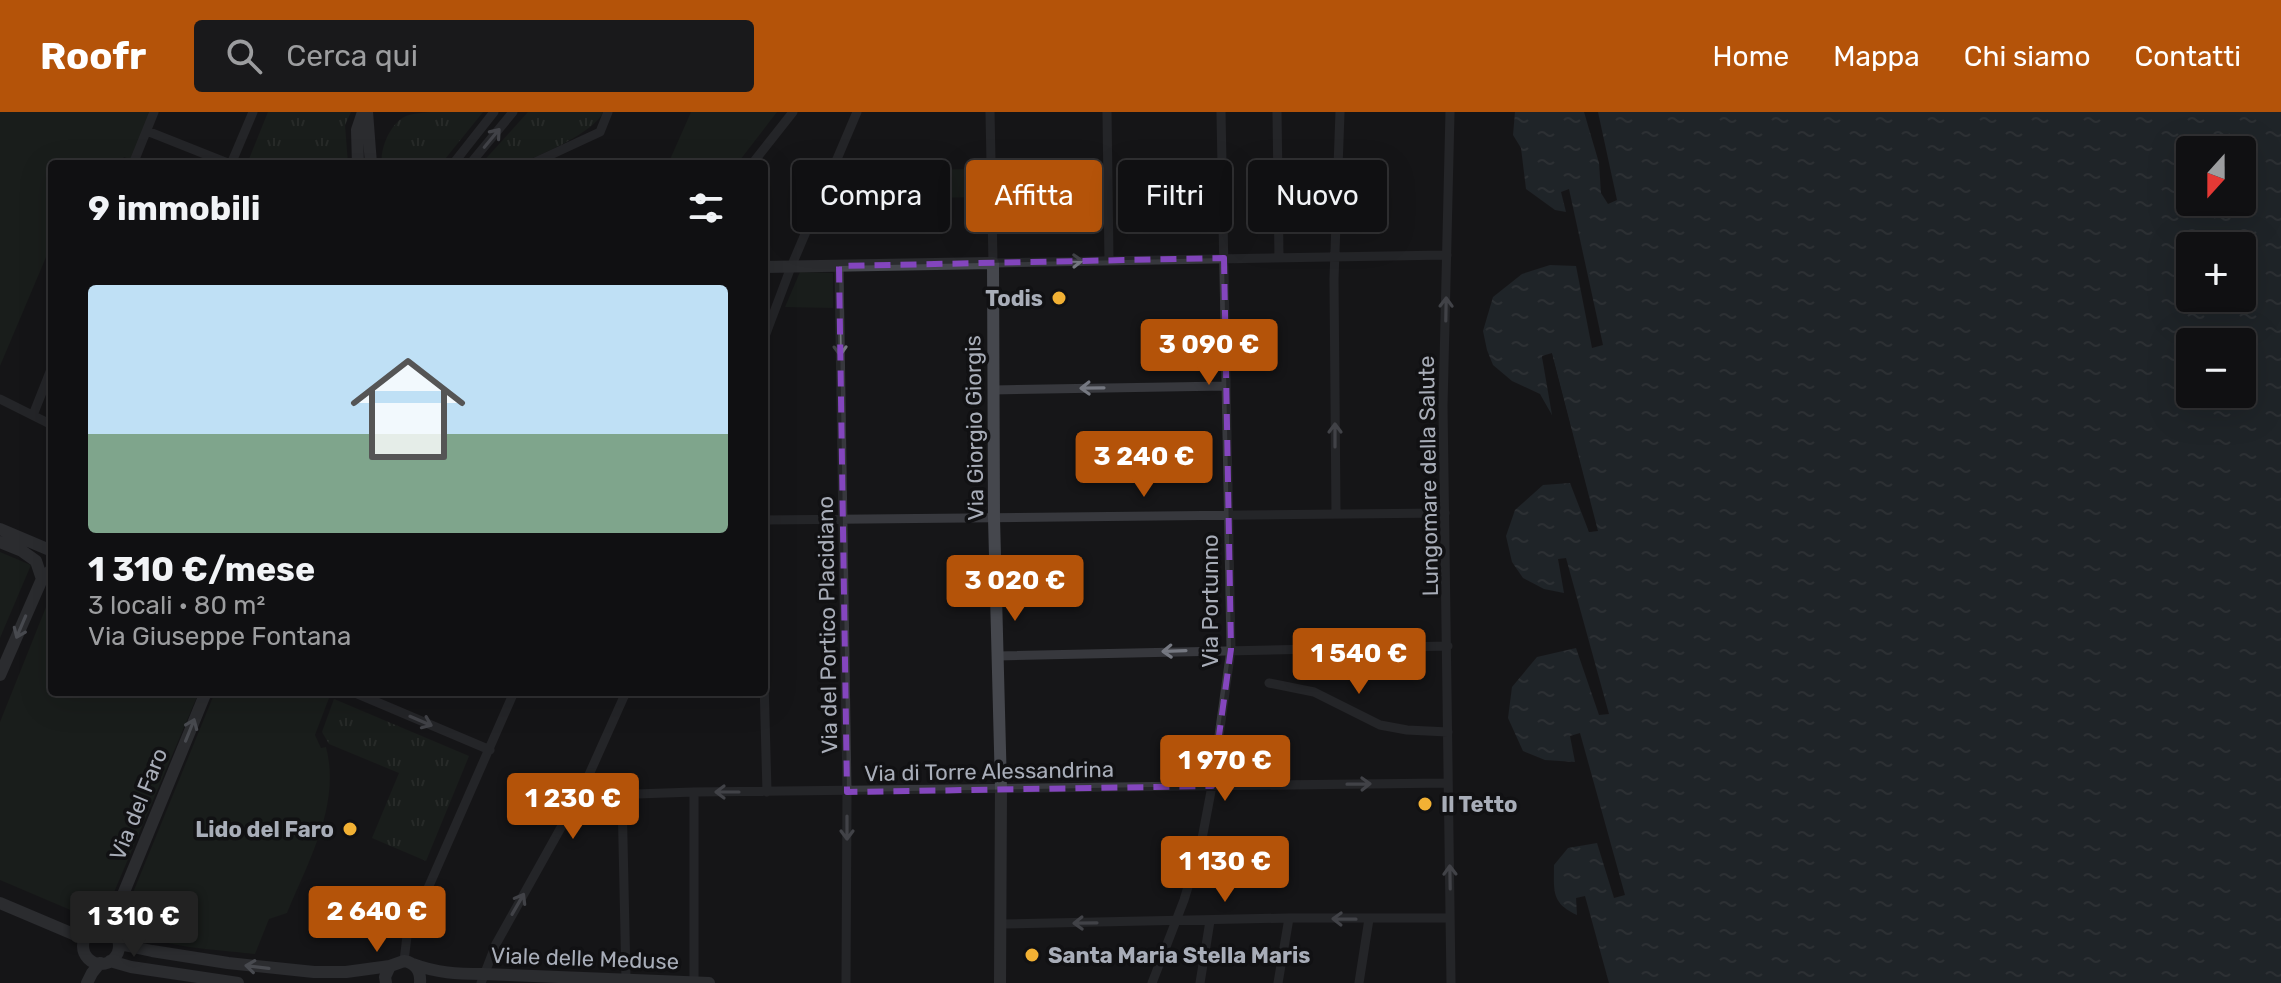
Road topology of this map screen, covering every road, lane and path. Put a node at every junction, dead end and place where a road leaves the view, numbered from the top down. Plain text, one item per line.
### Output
1 (154, 112) edge
2 (253, 112) edge
3 (365, 112) edge
4 (494, 112) edge
5 (513, 112) edge
6 (608, 112) edge
7 (793, 112) edge
8 (857, 112) edge
9 (990, 112) edge
10 (1107, 112) edge
11 (1221, 112) edge
12 (1277, 112) edge
13 (1340, 112) edge
14 (1450, 112) edge
15 (147, 131) junction
16 (135, 160) edge
17 (221, 160) edge
18 (233, 160) edge
19 (358, 160) edge
20 (371, 160) edge
21 (456, 160) edge
22 (473, 160) edge
23 (540, 160) edge
24 (755, 160) edge
25 (1447, 255) junction
26 (1335, 256) junction
27 (1224, 258) junction
28 (1279, 258) junction
29 (1109, 261) junction
30 (993, 263) junction
31 (839, 266) junction
32 (768, 267) edge
33 (791, 267) junction
34 (768, 328) edge
35 (48, 377) edge
36 (1226, 386) junction
37 (993, 390) junction
38 (0, 399) edge
39 (33, 415) junction
40 (48, 423) edge
41 (1336, 513) junction
42 (1445, 513) junction
43 (1228, 515) junction
44 (994, 518) junction
45 (768, 520) edge
46 (844, 520) junction
47 (0, 529) edge
48 (0, 542) edge
49 (48, 549) edge
50 (48, 573) edge
51 (42, 579) junction
52 (1448, 646) junction
53 (1231, 649) junction
54 (998, 656) junction
55 (0, 675) edge
56 (1269, 683) dead end
57 (204, 696) edge
58 (512, 696) edge
59 (624, 696) edge
60 (764, 696) edge
61 (377, 697) edge
62 (1448, 732) junction
63 (490, 750) junction
64 (1448, 783) junction
65 (1212, 786) junction
66 (1001, 788) junction
67 (694, 792) junction
68 (767, 792) junction
69 (847, 792) junction
70 (622, 795) junction
71 (579, 796) junction
72 (0, 903) edge
73 (1289, 918) junction
74 (1450, 918) junction
75 (1369, 919) junction
76 (1210, 921) junction
77 (1176, 922) junction
78 (1001, 924) junction
79 (116, 938) junction
80 (85, 939) junction
81 (105, 962) junction
82 (409, 963) junction
83 (390, 966) junction
84 (482, 978) edge
85 (626, 979) junction
86 (574, 980) edge
87 (694, 982) edge
88 (87, 983) edge
89 (238, 983) edge
90 (386, 983) edge
91 (420, 983) edge
92 (709, 983) edge
93 (846, 983) edge
94 (1000, 983) edge
95 (1152, 983) edge
96 (1200, 983) edge
97 (1278, 983) edge
98 (1359, 983) edge
99 (1451, 983) edge

1 - 15 street
2 - 18 street
3 - 19 street
3 - 20 street
4 - 21 street
22 -> 5 street
6 - 23 street
7 - 24 street
8 - 33 street
9 - 30 street, Via Giorgio Giorgis
10 - 29 street
11 - 27 street, Via Portunno
12 - 28 street
13 - 26 street
14 - 25 street, Lungomare della Salute
15 - 16 street
15 - 17 street
25 - 26 street
42 -> 25 street, Lungomare della Salute
26 - 28 street
41 -> 26 street
27 - 28 street
27 - 29 street
27 - 36 street, Via Portunno
30 -> 29 street
30 - 31 street
30 - 37 street, Via Giorgio Giorgis
31 - 33 street
31 -> 46 street, Via del Portico Placidiano
32 - 33 street
33 - 34 street
35 - 39 street
36 -> 37 street
36 - 43 street, Via Portunno
37 - 44 street, Via Giorgio Giorgis
38 - 39 street
39 - 40 street
41 - 42 street
41 - 43 street
42 - 52 street, Lungomare della Salute
43 - 44 street
43 - 53 street, Via Portunno
44 - 46 street
44 - 54 street, Via Giorgio Giorgis
45 - 46 street
46 - 69 street, Via del Portico Placidiano
47 - 49 street
48 - 51 street
50 - 51 street
51 -> 55 street
52 - 53 street
52 - 62 street, Lungomare della Salute
53 -> 54 street
53 - 65 street, Via Portunno
54 - 66 street, Via Giorgio Giorgis
56 - 62 street
79 -> 57 street, Via del Faro
58 - 63 street
59 - 71 street
60 - 68 street
61 -> 63 street
62 - 64 street, Lungomare della Salute
63 - 82 street
65 -> 64 street, Via di Torre Alessandrina
74 -> 64 street, Lungomare della Salute
65 - 66 street, Via di Torre Alessandrina
65 - 77 street, Via Portunno
66 - 69 street, Via di Torre Alessandrina
66 - 78 street, Via Giorgio Giorgis
68 -> 67 street, Via di Torre Alessandrina
67 - 70 street, Via di Torre Alessandrina
67 - 87 street
68 - 69 street, Via di Torre Alessandrina
69 -> 93 street, Via del Portico Placidiano
70 - 71 street, Via di Torre Alessandrina
70 - 85 street
84 -> 71 street
72 - 80 street
75 -> 73 street
73 - 76 street
73 - 97 street
74 - 75 street
74 - 99 street, Lungomare della Salute
75 - 98 street
76 - 77 street
76 - 96 street
77 -> 78 street
77 - 95 street, Via Portunno
78 - 94 street, Via Giorgio Giorgis
79 - 80 street
79 - 81 street
83 -> 79 street
80 - 81 street
81 - 88 street
81 - 89 street
82 - 83 street
82 - 84 street, Viale delle Meduse
82 - 91 street
83 - 90 street
84 - 86 street, Viale delle Meduse
85 - 86 street, Viale delle Meduse
85 - 87 street, Viale delle Meduse
87 - 92 street, Viale delle Meduse

